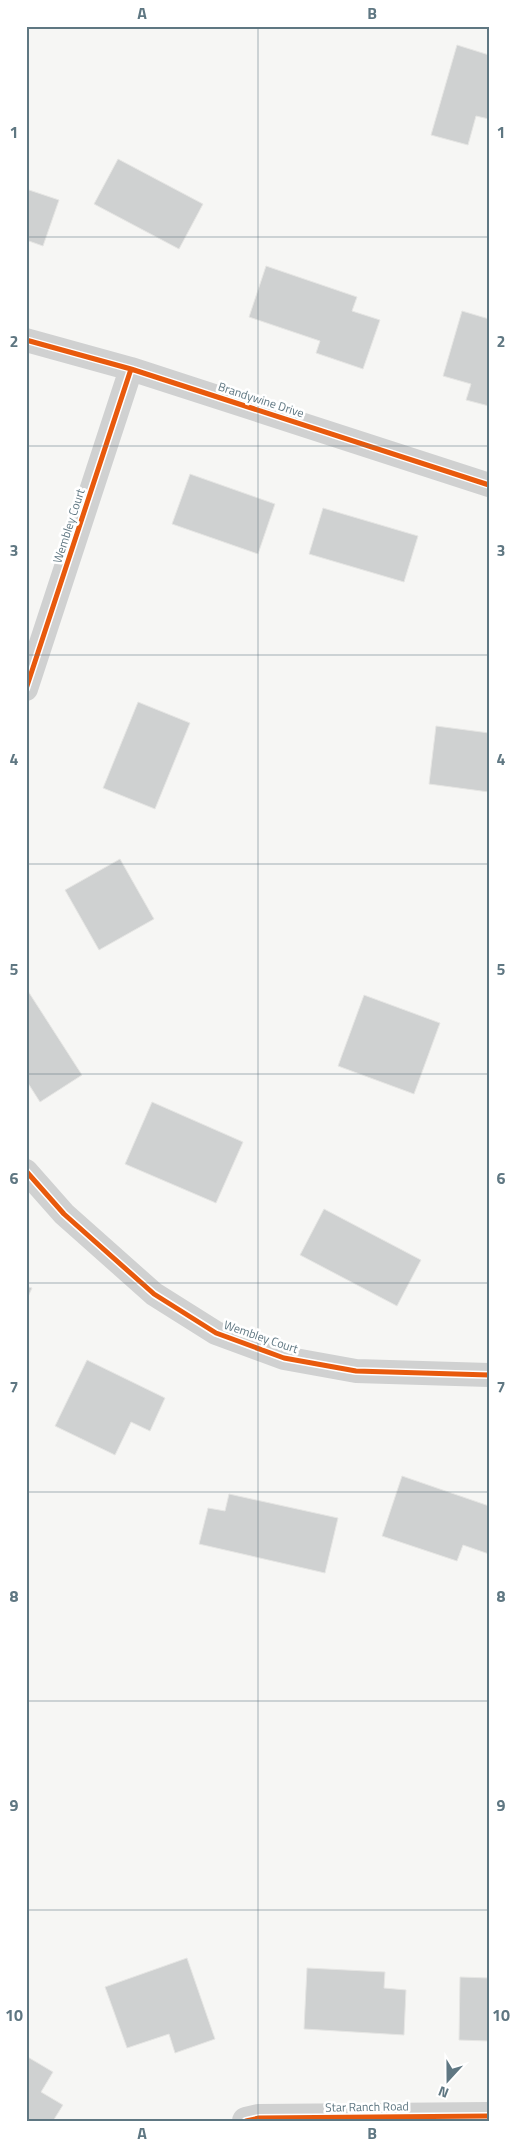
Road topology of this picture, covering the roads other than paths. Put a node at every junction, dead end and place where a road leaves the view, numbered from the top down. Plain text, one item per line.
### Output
1 (26, 340) edge
2 (131, 369) junction
3 (489, 485) edge
4 (26, 689) edge
5 (26, 1171) edge
6 (489, 1375) edge
7 (489, 2116) edge
8 (246, 2121) edge

1 - 2 street, Brandywine Drive
2 - 3 street, Brandywine Drive
2 - 4 street, Wembley Court
5 - 6 street, Wembley Court
7 - 8 street, Star Ranch Road

